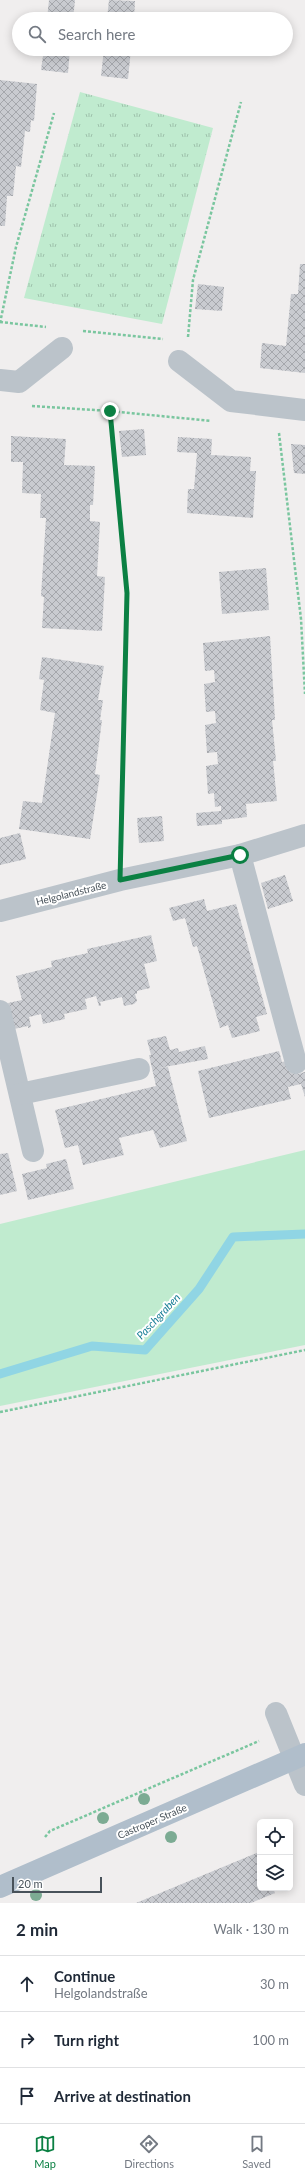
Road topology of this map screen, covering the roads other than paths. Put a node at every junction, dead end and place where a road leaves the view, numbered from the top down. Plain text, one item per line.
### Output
1 (62, 348) dead end
2 (183, 351) road end
3 (0, 380) edge
4 (305, 410) edge
5 (305, 835) edge
6 (240, 855) junction
7 (0, 911) edge
8 (0, 1011) edge
9 (296, 1063) dead end
10 (139, 1069) dead end
11 (20, 1094) junction
12 (33, 1151) dead end
13 (276, 1712) dead end
14 (300, 1757) edge
15 (305, 1785) edge
16 (0, 1887) edge

1 - 3 street
2 - 4 street
5 - 6 street, Helgolandstraße
6 - 7 street, Helgolandstraße
6 - 9 street
8 - 11 street
10 - 11 street
11 - 12 street
13 - 14 street
14 - 15 street
14 - 16 main road, Castroper Straße

